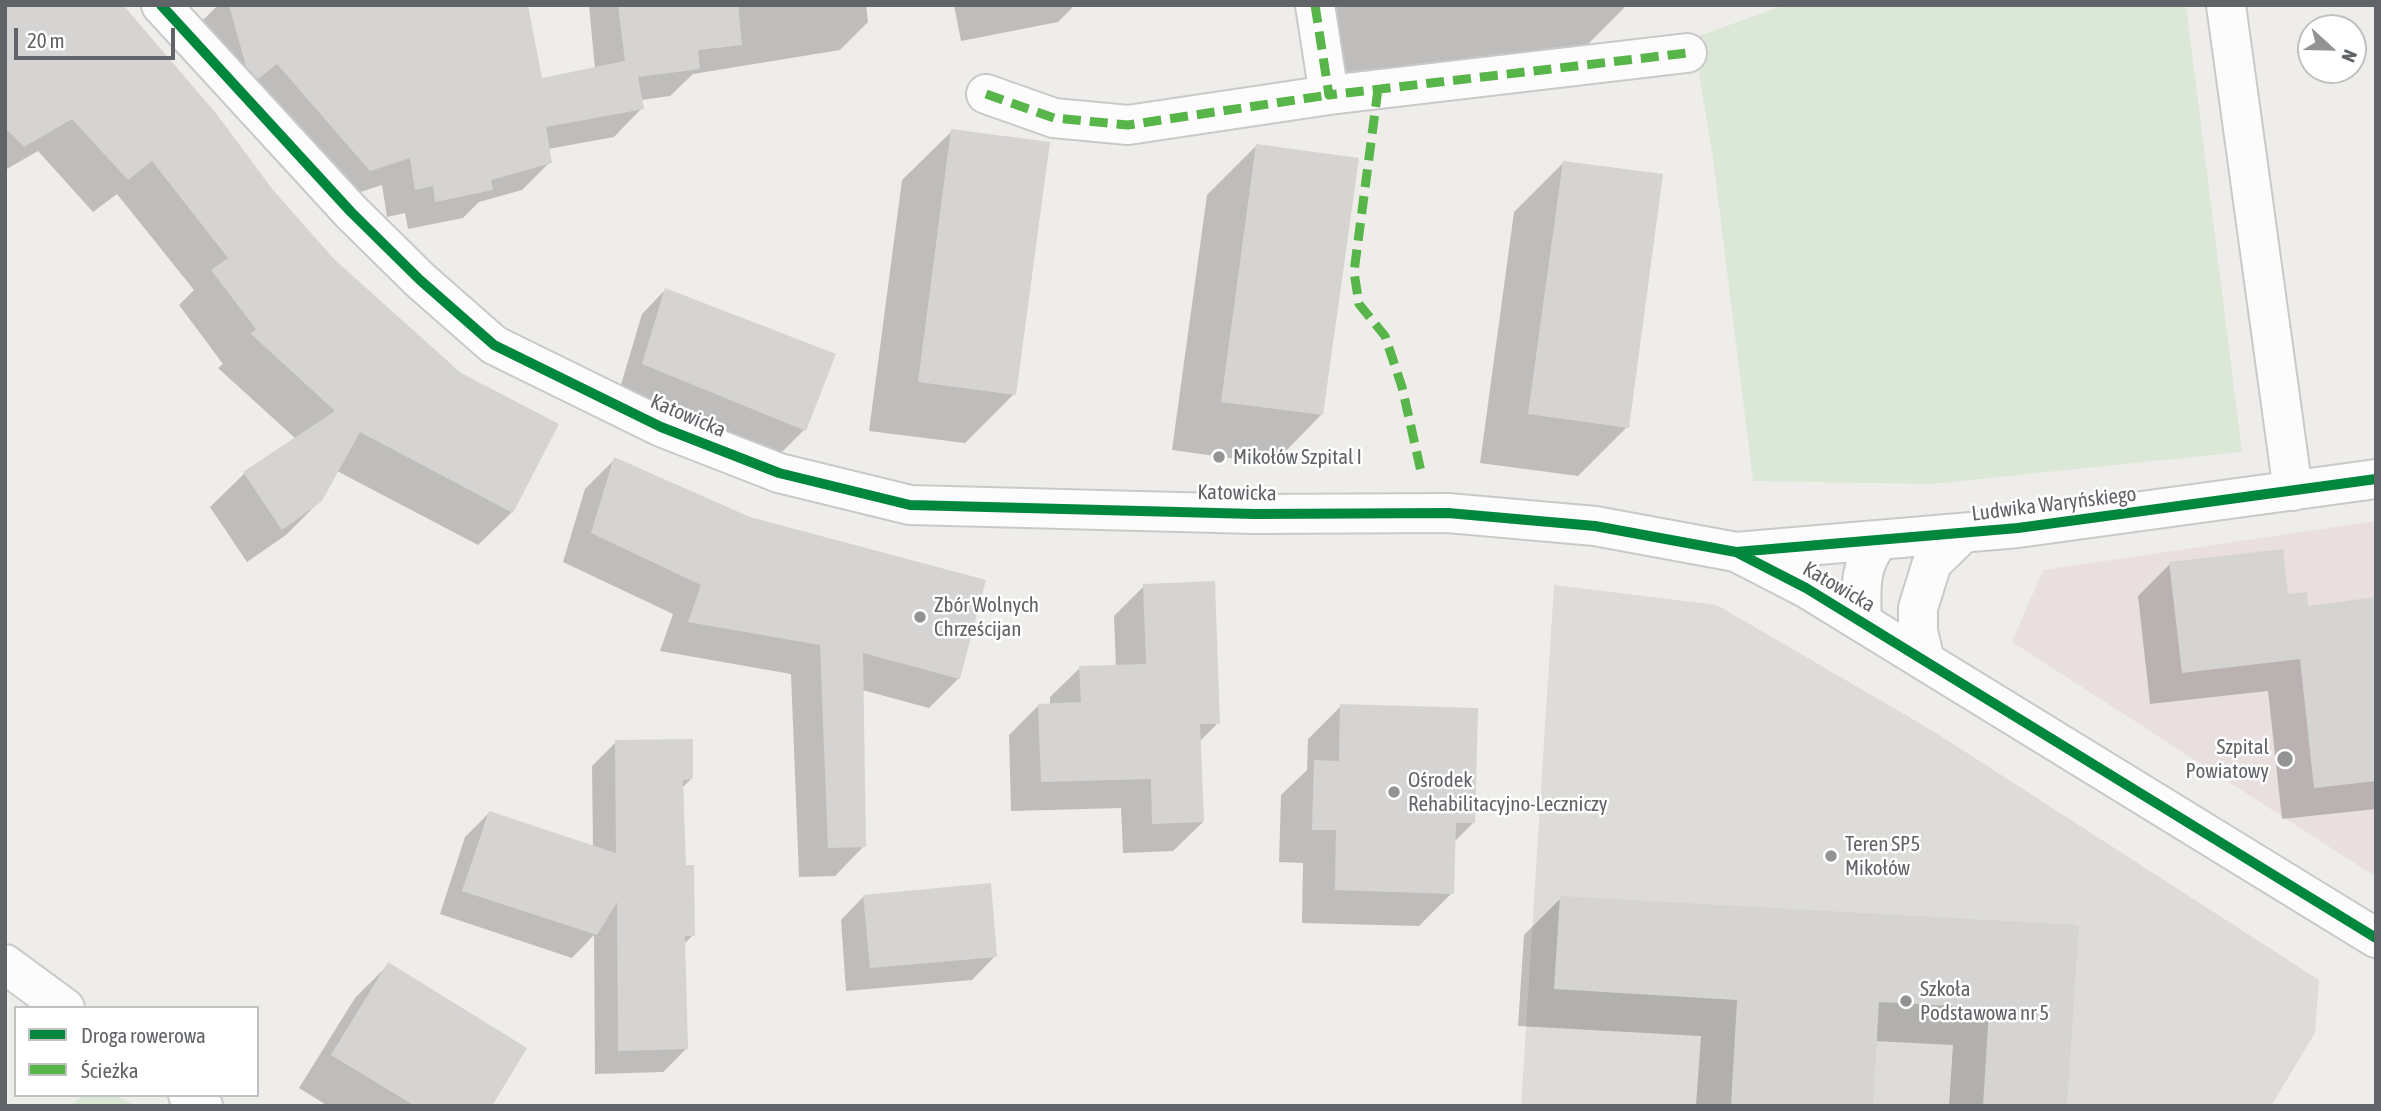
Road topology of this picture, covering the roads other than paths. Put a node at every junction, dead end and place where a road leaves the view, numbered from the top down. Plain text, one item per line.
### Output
1 (1315, 5) edge
2 (2226, 5) edge
3 (164, 6) edge
4 (1687, 53) dead end
5 (986, 94) dead end
6 (1329, 95) junction
7 (2376, 480) edge
8 (2293, 492) junction
9 (1961, 535) junction
10 (1880, 540) junction
11 (1736, 552) junction
12 (1861, 622) junction
13 (1925, 661) junction
14 (2376, 938) edge
15 (5, 964) edge
16 (62, 1006) edge

1 - 6 street
2 - 8 street
3 - 11 street, Katowicka
4 - 6 street
5 - 6 street
7 - 8 street, Ludwika Waryńskiego
8 - 9 street, Ludwika Waryńskiego
9 - 10 street, Ludwika Waryńskiego
9 - 13 street
10 - 11 street, Ludwika Waryńskiego
10 - 12 street
11 - 12 street, Katowicka
12 - 13 street, Katowicka
13 - 14 street, Katowicka
15 - 16 street

